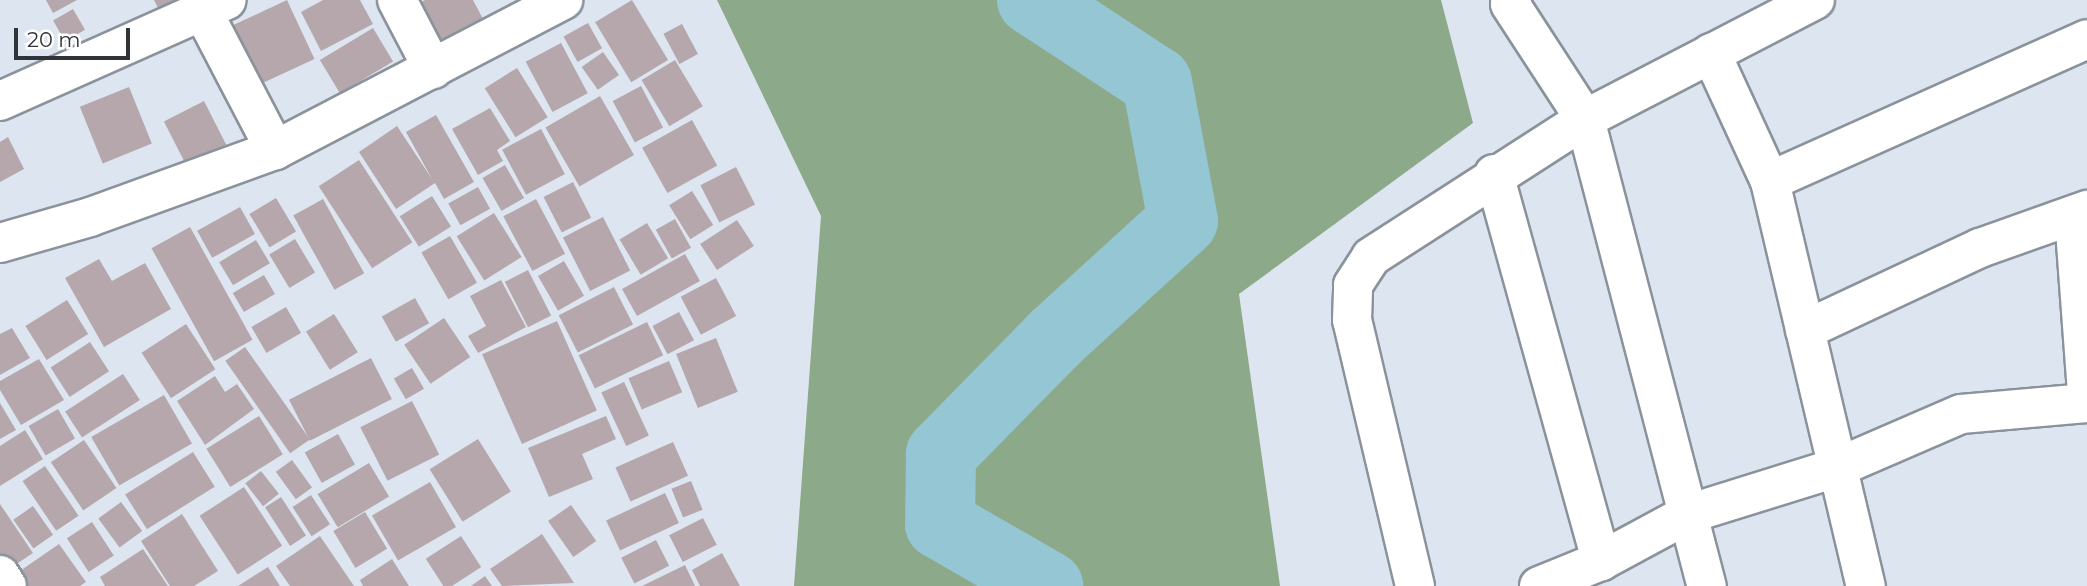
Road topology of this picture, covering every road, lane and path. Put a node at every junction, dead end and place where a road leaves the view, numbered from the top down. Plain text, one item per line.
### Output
1 (397, 0) edge
2 (562, 0) edge
3 (1512, 0) edge
4 (1815, 0) edge
5 (215, 6) edge
6 (2087, 39) edge
7 (1711, 53) junction
8 (433, 69) junction
9 (0, 101) edge
10 (1586, 118) junction
11 (275, 150) junction
12 (1494, 174) junction
13 (1770, 181) junction
14 (2080, 213) edge
15 (0, 243) edge
16 (1805, 330) junction
17 (2087, 395) edge
18 (2087, 402) edge
19 (1836, 468) junction
20 (1688, 514) junction
21 (1601, 561) junction
22 (0, 575) edge
23 (7, 586) edge
24 (1415, 586) edge
25 (1539, 586) edge
26 (1707, 586) edge
27 (1866, 586) edge

1 - 8 street
2 - 8 street
3 - 10 street
4 - 7 street
5 - 9 street
5 - 11 street
6 - 13 street
7 - 10 street
7 - 13 street
8 - 11 street
10 - 12 street
10 - 20 street
11 - 15 street
12 - 21 street
12 - 24 street
13 - 16 street
14 - 16 street
14 - 17 street
16 - 19 street
18 - 19 street
19 - 20 street
19 - 27 street
20 - 21 street
20 - 26 street
21 - 25 street
22 - 23 street

